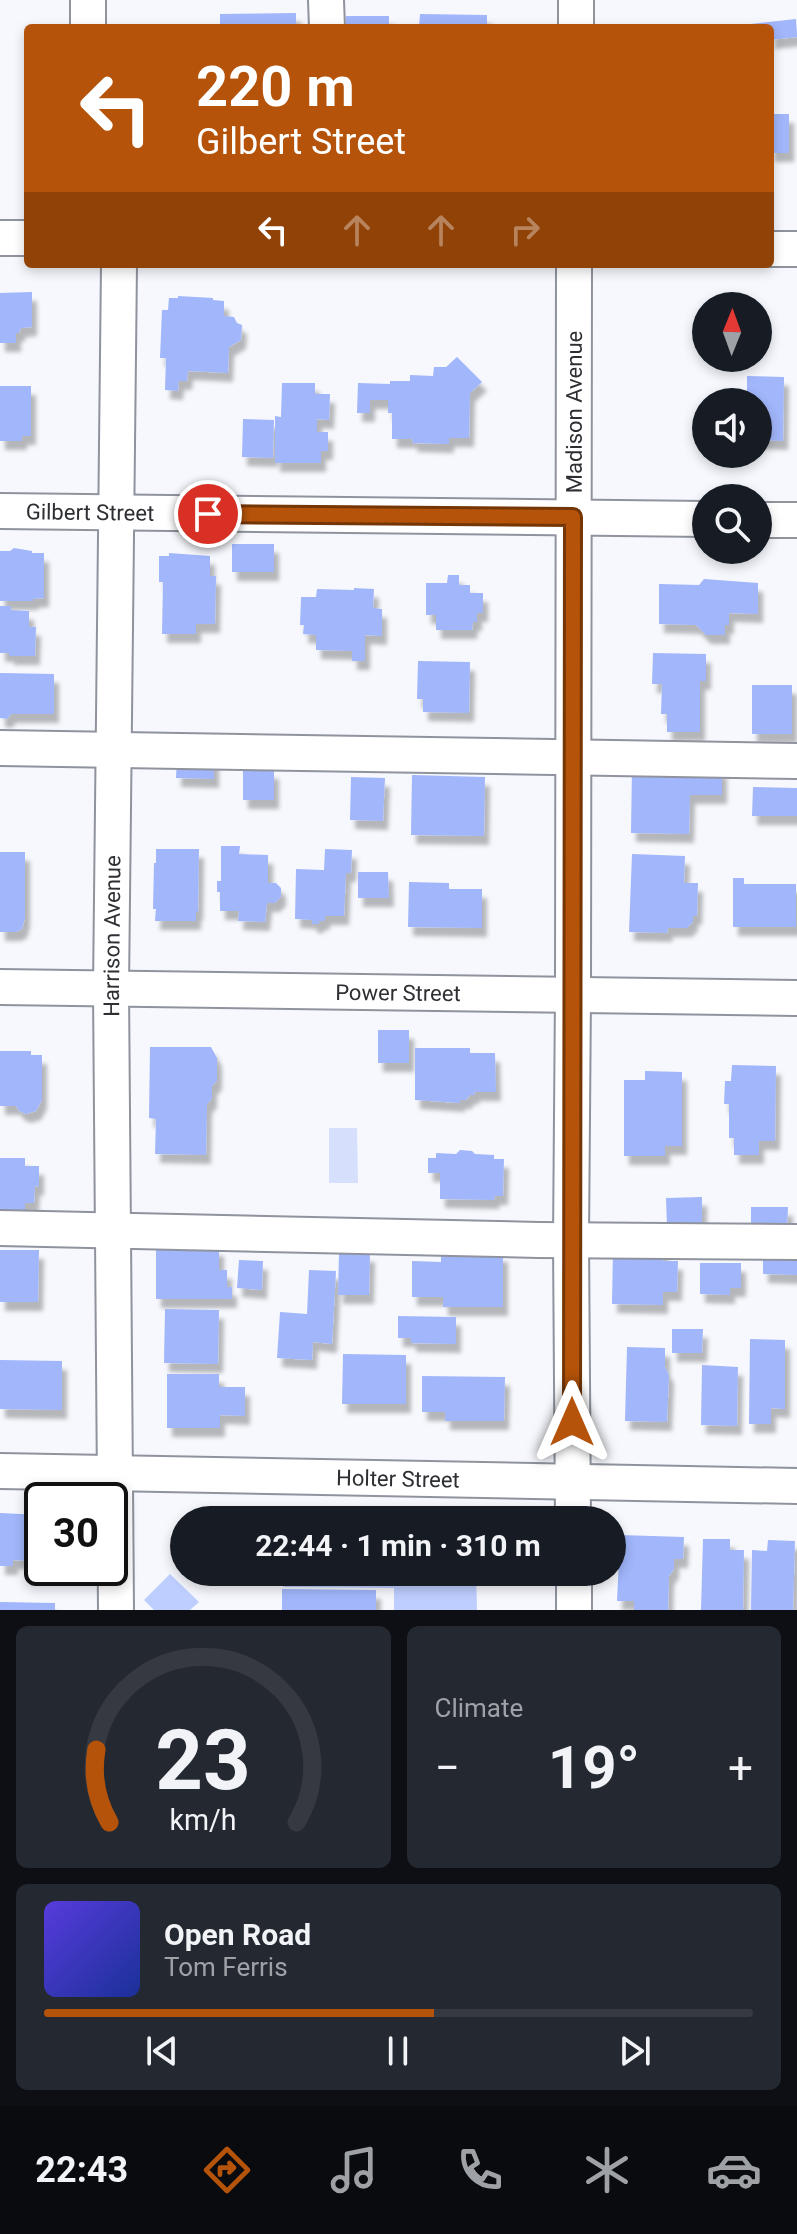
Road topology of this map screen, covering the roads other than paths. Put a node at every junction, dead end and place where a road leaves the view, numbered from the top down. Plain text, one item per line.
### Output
1 (88, 0) edge
2 (326, 0) edge
3 (576, 0) edge
4 (88, 24) edge
5 (327, 24) edge
6 (576, 24) edge
7 (0, 238) edge
8 (24, 238) edge
9 (774, 249) edge
10 (797, 249) edge
11 (119, 268) edge
12 (574, 268) edge
13 (0, 511) edge
14 (117, 513) junction
15 (573, 517) junction
16 (692, 519) edge
17 (772, 520) edge
18 (797, 520) edge
19 (0, 748) edge
20 (114, 752) junction
21 (573, 758) junction
22 (797, 761) edge
23 (0, 987) edge
24 (111, 989) junction
25 (573, 993) junction
26 (797, 998) edge
27 (0, 1228) edge
28 (114, 1230) junction
29 (571, 1240) junction
30 (797, 1242) edge
31 (0, 1471) edge
32 (115, 1473) junction
33 (572, 1483) junction
34 (797, 1486) edge
35 (573, 1506) edge
36 (574, 1586) edge
37 (116, 1610) edge
38 (574, 1610) edge

1 - 4 street
2 - 5 street
3 - 6 street
7 - 8 street
9 - 10 street
11 - 14 street, Harrison Avenue
12 - 15 street, Madison Avenue
13 - 14 street, Gilbert Street
14 - 15 street, Gilbert Street
14 - 20 street, Harrison Avenue
15 - 16 street, Gilbert Street
15 - 21 street, Madison Avenue
17 - 18 street
19 - 20 street
20 - 21 street
20 - 24 street, Harrison Avenue
21 - 22 street
21 - 25 street, Madison Avenue
23 - 24 street, Power Street
24 - 25 street, Power Street
24 - 28 street, Harrison Avenue
25 - 26 street, Power Street
25 - 29 street, Madison Avenue
27 - 28 street
28 - 29 street
28 - 32 street, Harrison Avenue
29 - 30 street
29 - 33 street, Madison Avenue
31 - 32 street, Holter Street
32 - 33 street, Holter Street
32 - 37 street, Harrison Avenue
33 - 34 street, Holter Street
33 - 35 street, Madison Avenue
36 - 38 street

